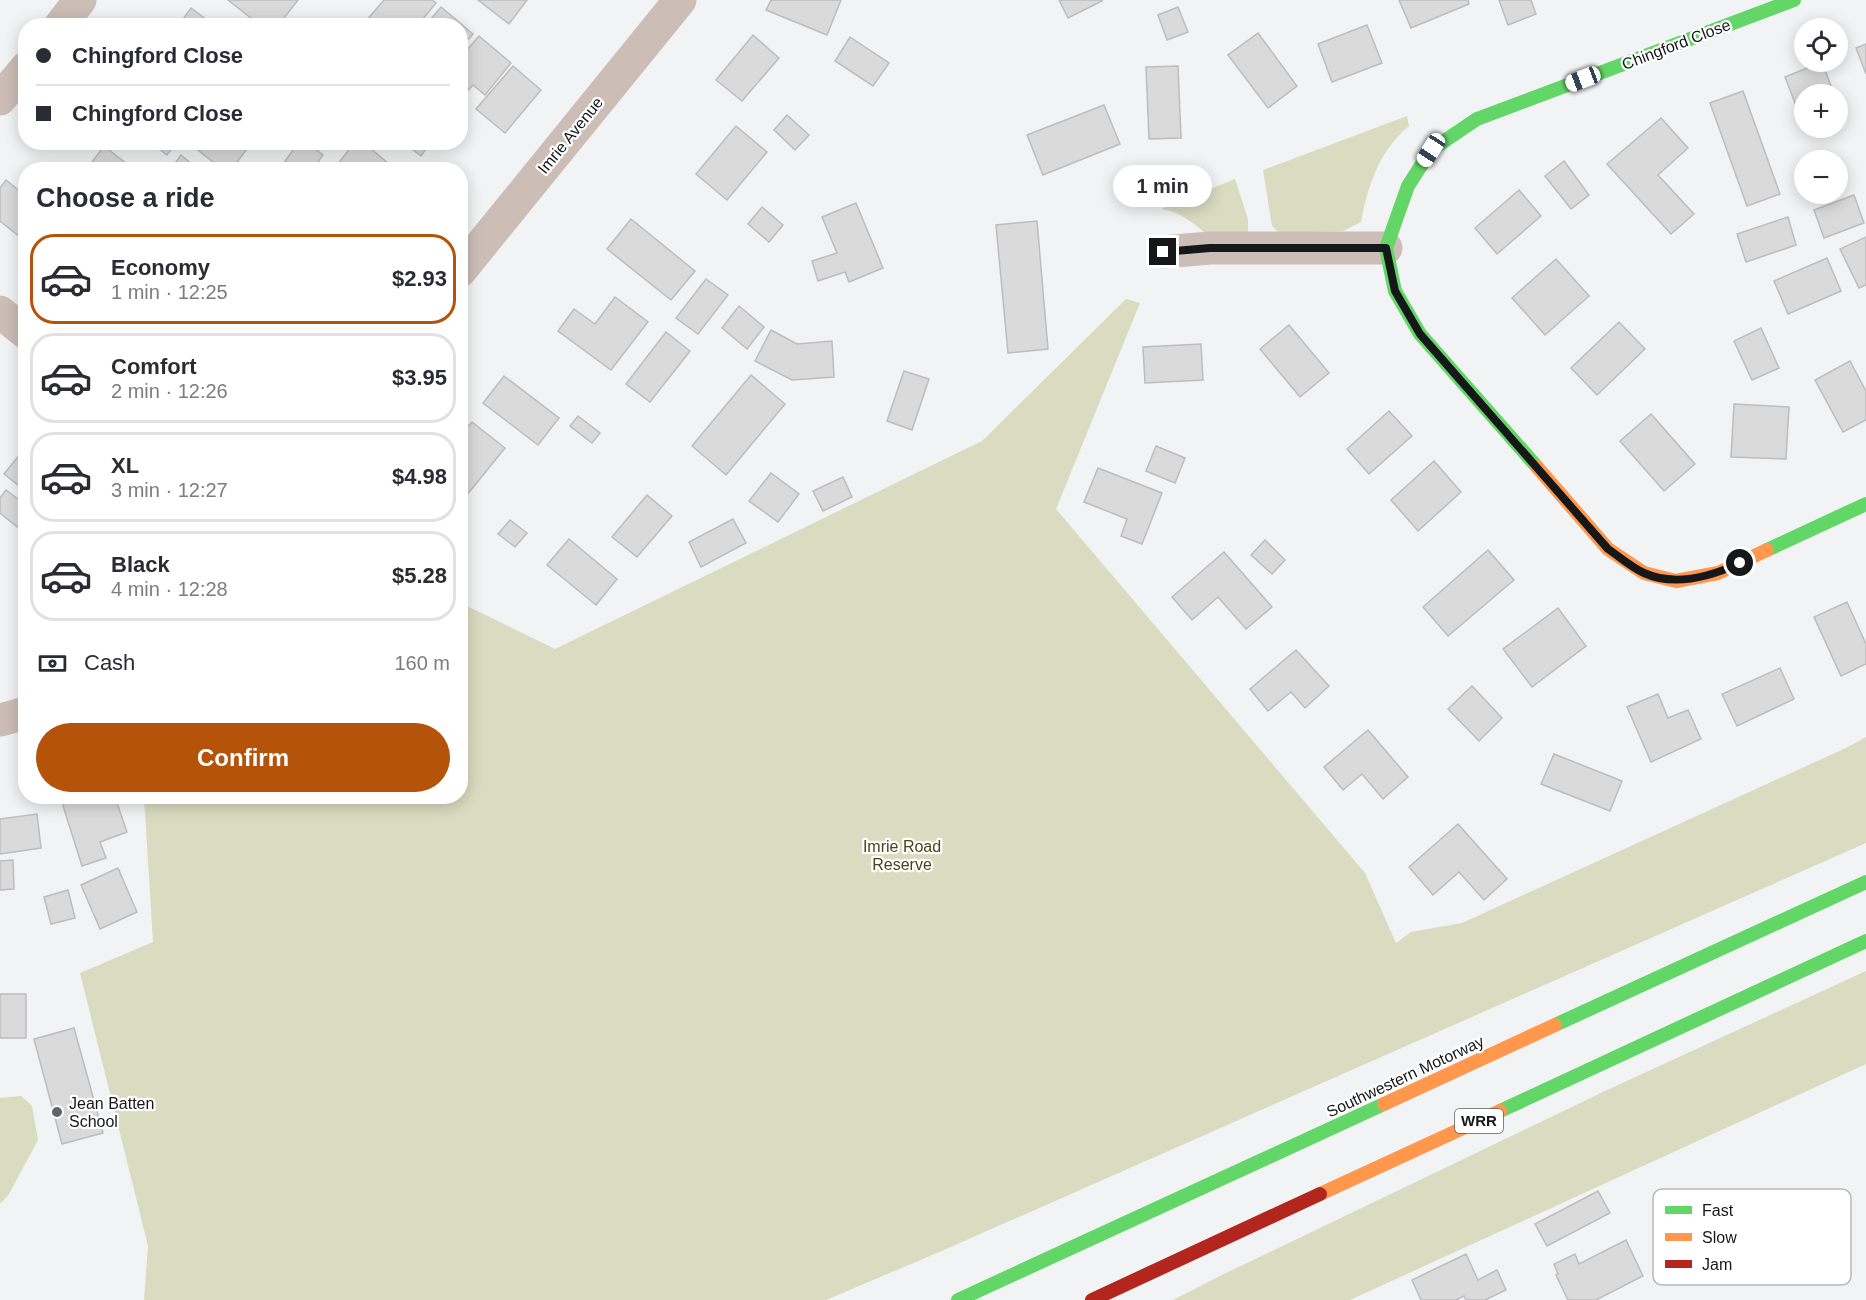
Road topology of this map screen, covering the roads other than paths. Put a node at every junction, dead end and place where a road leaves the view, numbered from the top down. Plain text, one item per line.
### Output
1 (80, 0) edge
2 (680, 0) edge
3 (1794, 0) edge
4 (66, 18) edge
5 (18, 78) edge
6 (0, 99) edge
7 (1386, 248) junction
8 (1163, 252) dead end
9 (468, 261) edge
10 (0, 312) edge
11 (18, 327) edge
12 (1866, 504) edge
13 (18, 715) edge
14 (0, 720) edge
15 (1866, 882) edge
16 (1866, 941) edge
17 (958, 1300) edge
18 (1094, 1300) edge

1 - 4 street
2 - 9 street, Imrie Avenue
3 - 7 main road, Chingford Close
5 - 6 street
7 - 8 street
7 - 12 main road
10 - 11 street
13 - 14 street
15 - 17 main road, Southwestern Motorway
16 - 18 main road, WRR

